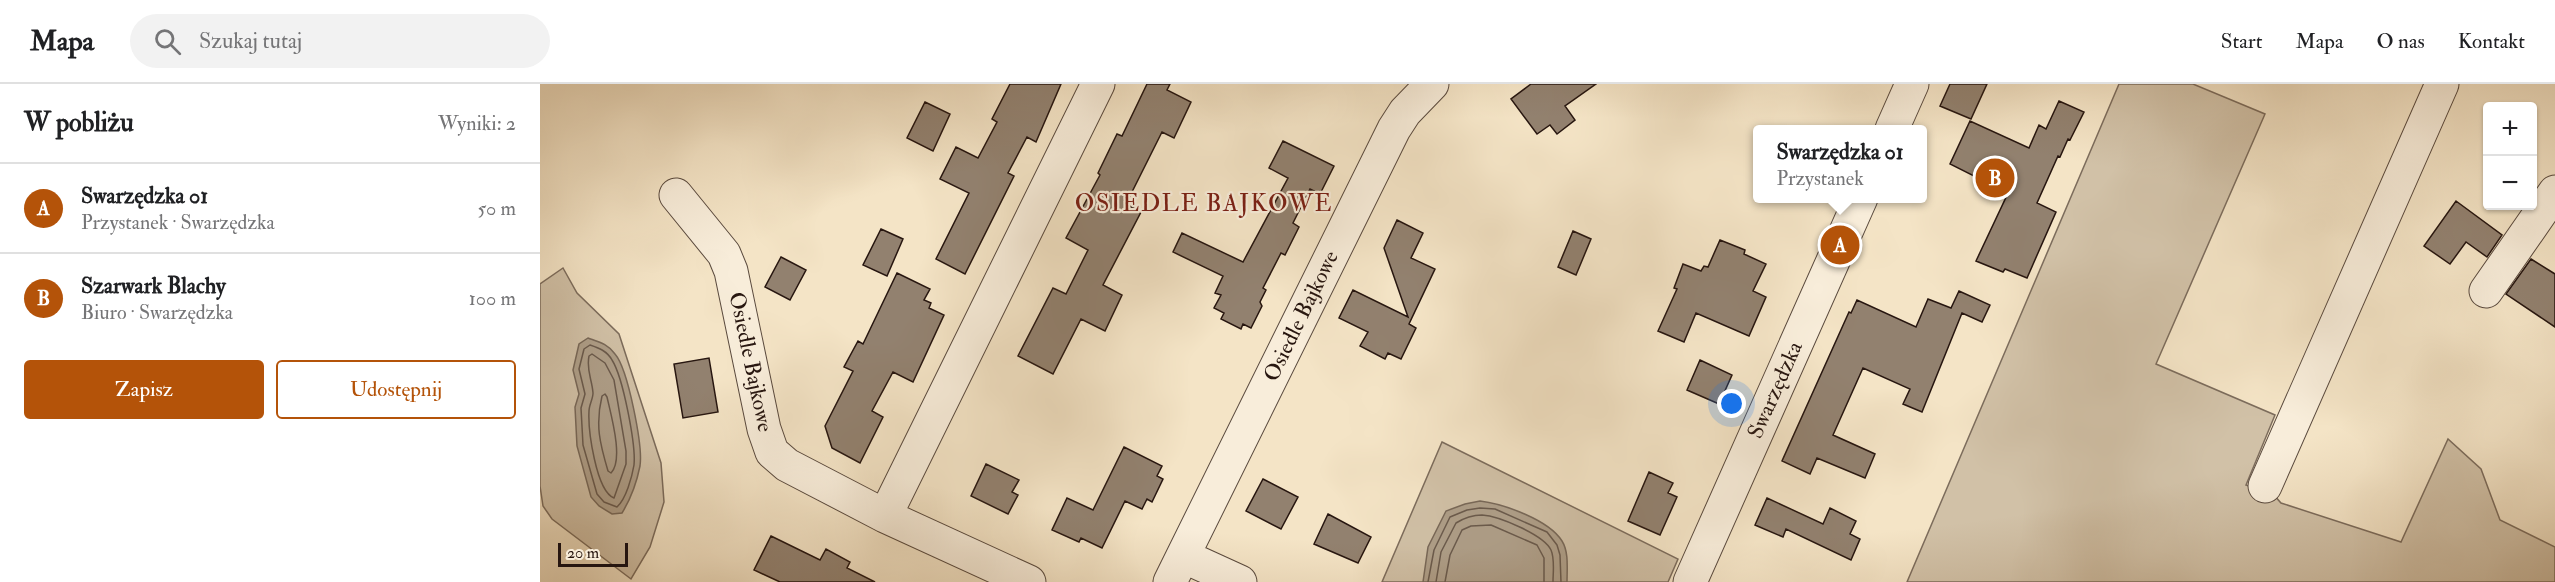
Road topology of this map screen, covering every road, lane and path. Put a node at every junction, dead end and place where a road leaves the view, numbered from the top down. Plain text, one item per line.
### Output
1 (1098, 84) edge
2 (1432, 84) edge
3 (1912, 84) edge
4 (2442, 84) edge
5 (1894, 125) edge
6 (2555, 192) edge
7 (676, 195) dead end
8 (1859, 203) edge
9 (2486, 291) dead end
10 (2265, 486) dead end
11 (885, 516) junction
12 (1177, 569) edge
13 (1029, 582) edge
14 (1240, 582) edge
15 (1689, 582) edge

1 - 11 street
2 - 12 street, Osiedle Bajkowe
3 - 5 street
4 - 10 street
6 - 9 street
7 - 11 street, Osiedle Bajkowe
8 - 15 street, Swarzędzka
11 - 13 street, Osiedle Bajkowe
12 - 14 street, Osiedle Bajkowe

